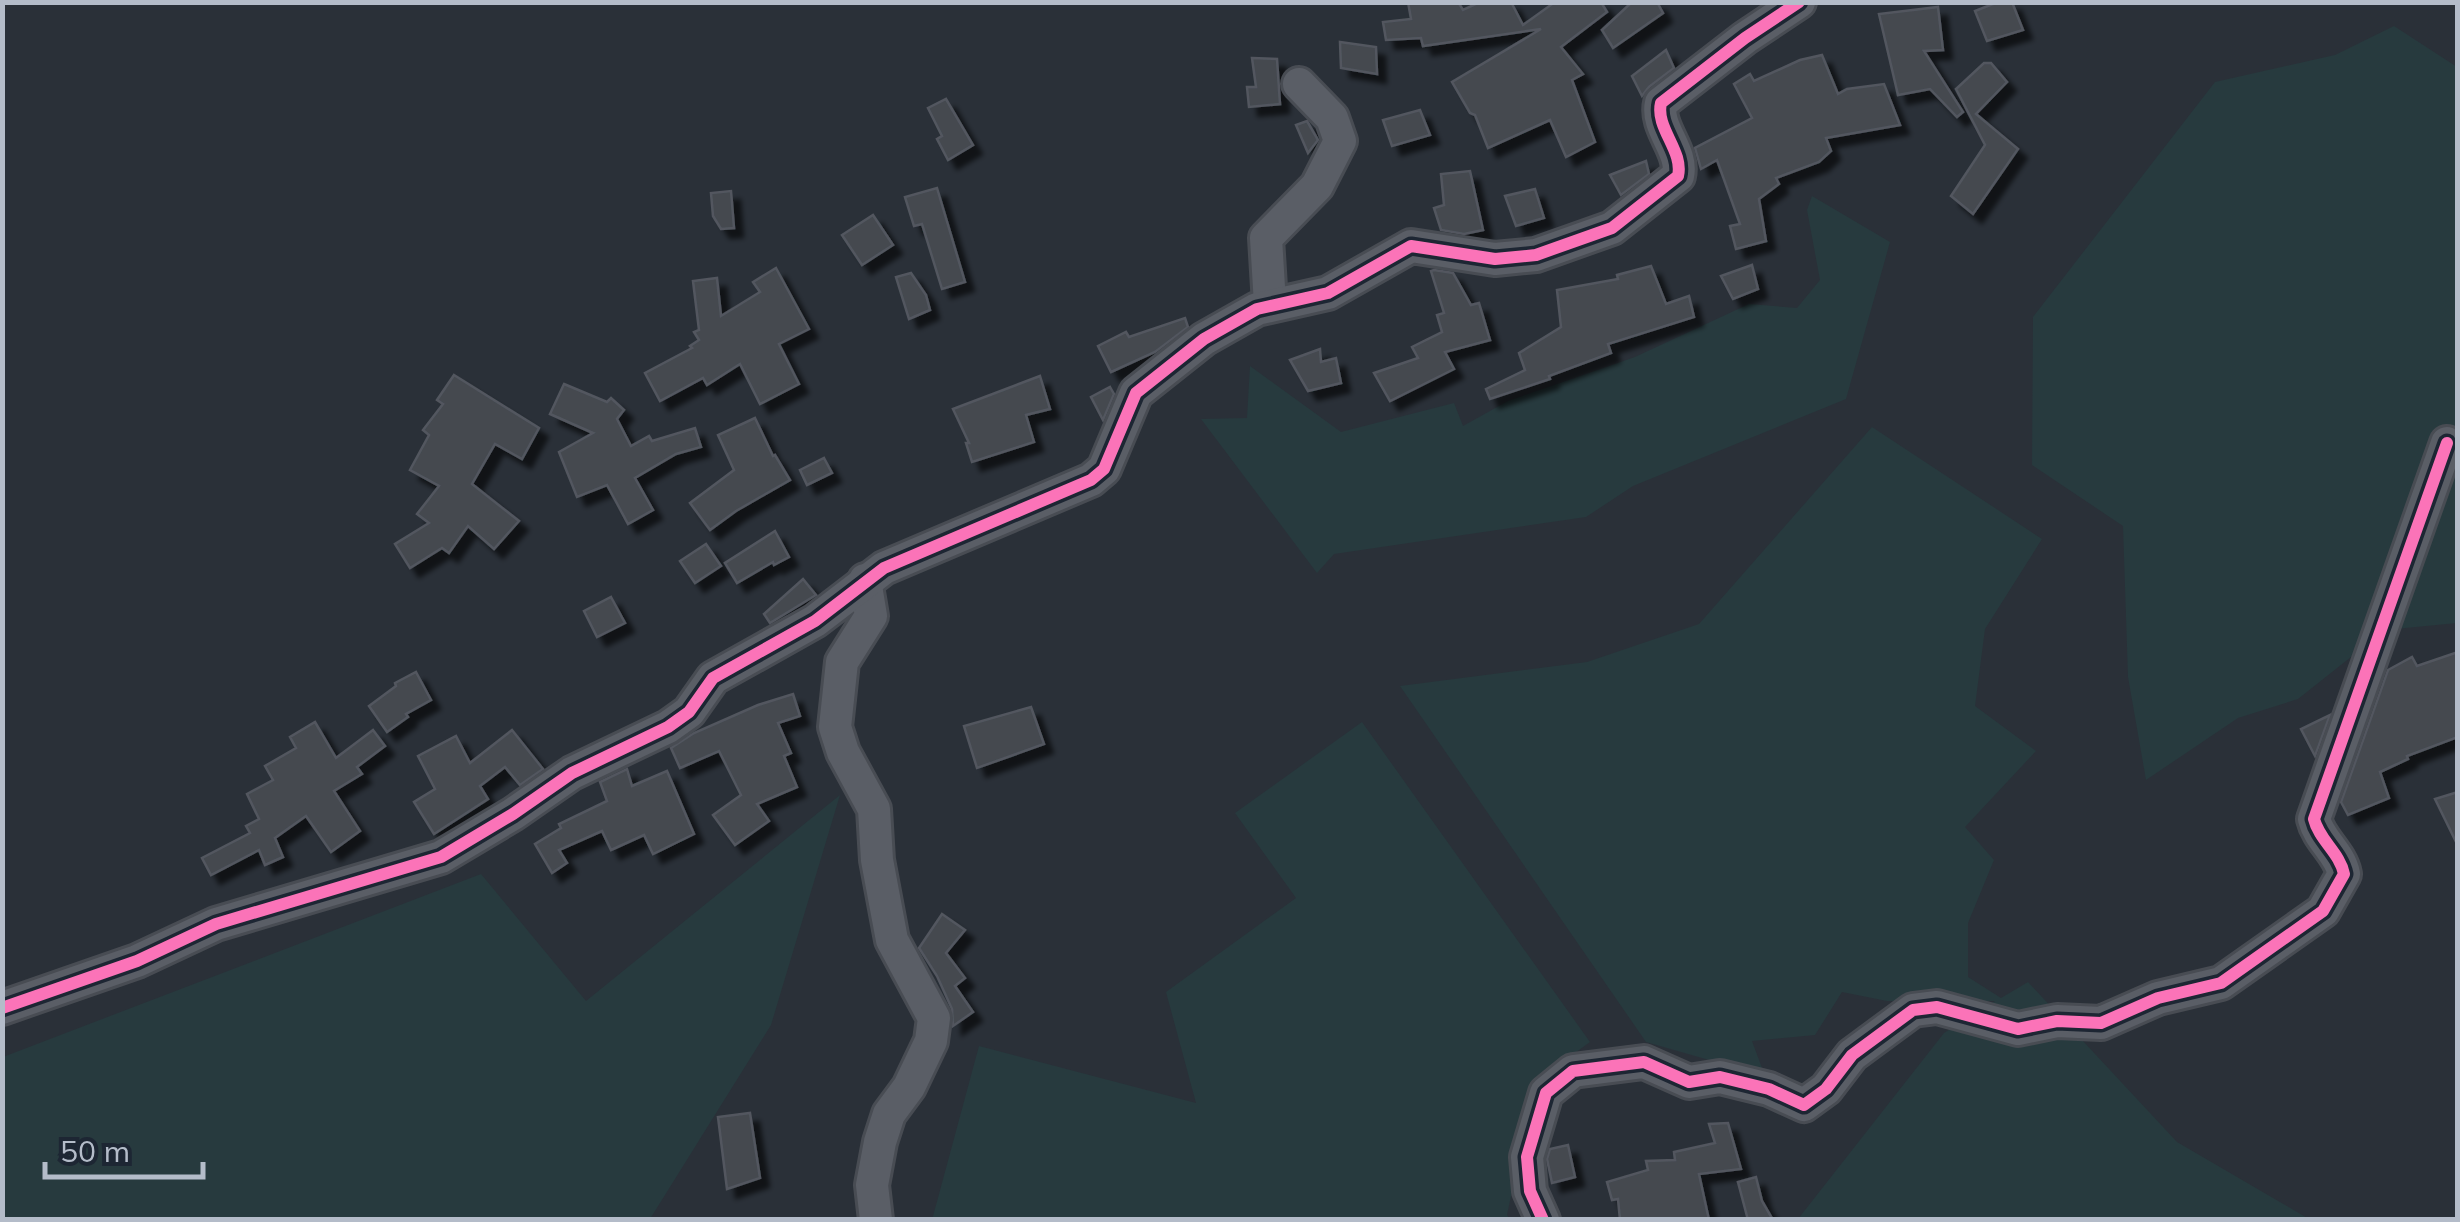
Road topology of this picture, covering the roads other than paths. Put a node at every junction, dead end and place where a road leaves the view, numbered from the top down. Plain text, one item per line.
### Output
1 (1799, 2) edge
2 (1299, 84) dead end
3 (1270, 304) junction
4 (2447, 443) dead end
5 (865, 580) junction
6 (2, 1008) edge
7 (876, 1220) edge
8 (1543, 1220) edge

1 - 3 street
2 - 3 street
3 - 5 street
4 - 8 street
5 - 6 street
5 - 7 street

